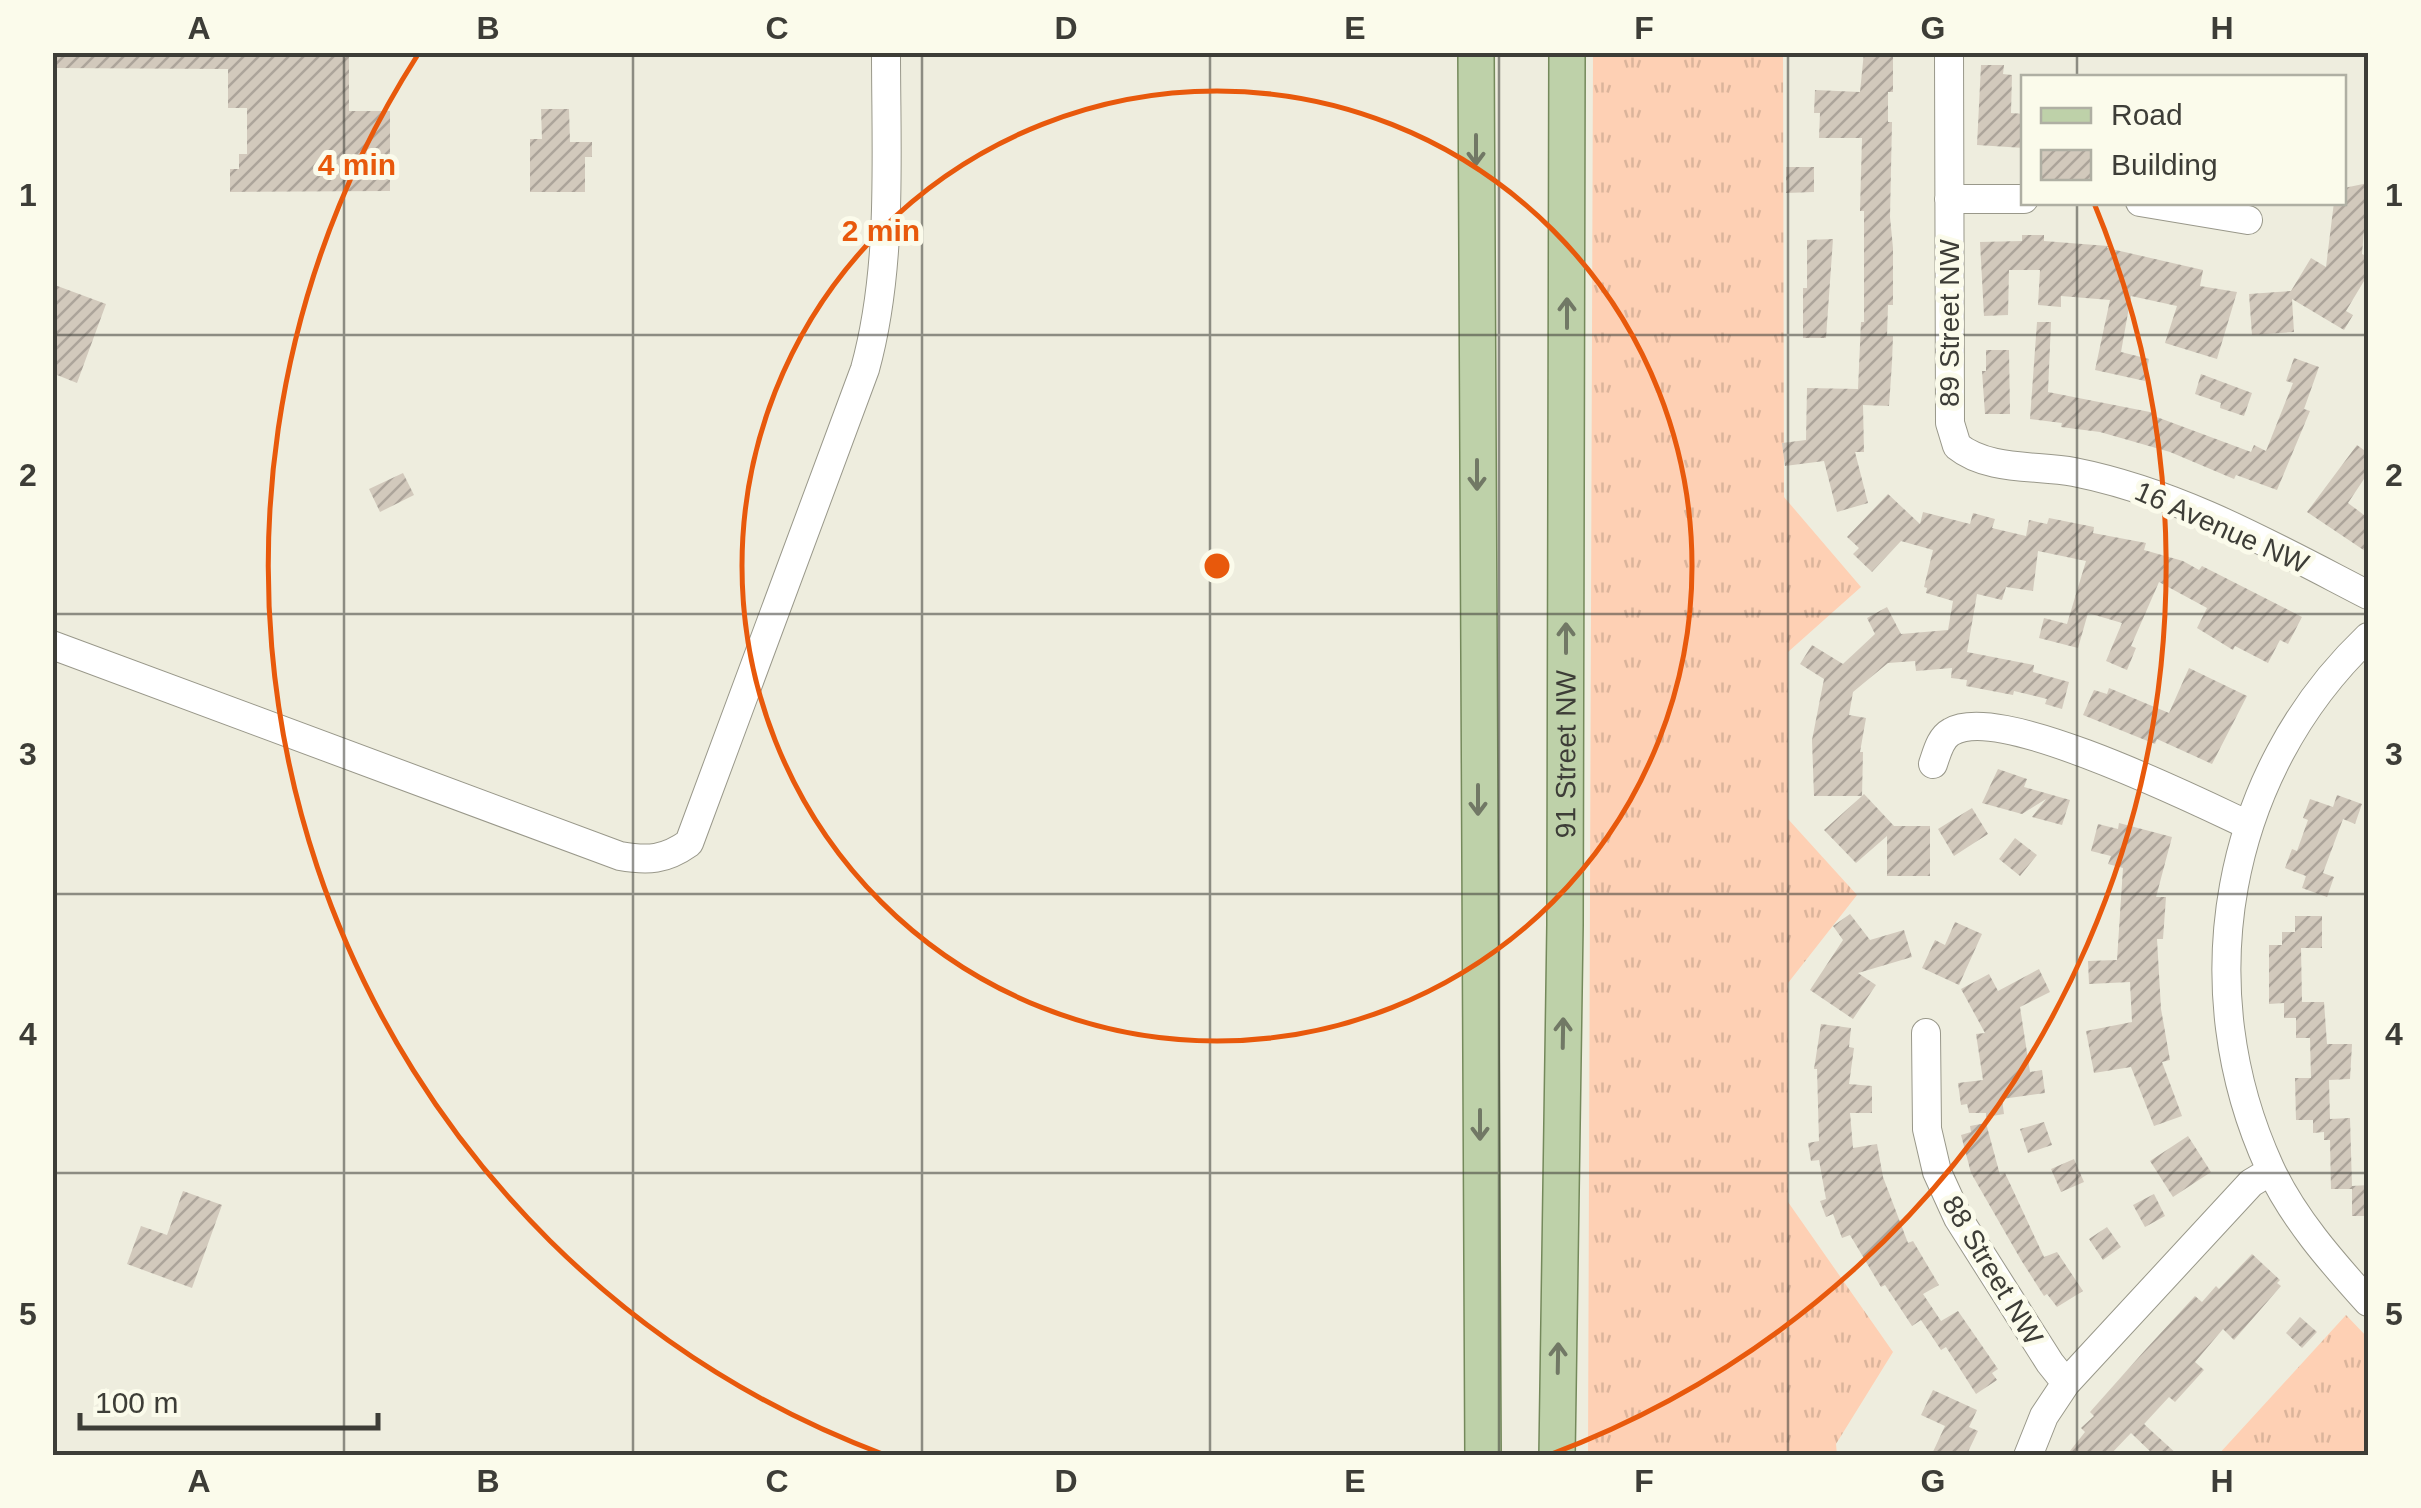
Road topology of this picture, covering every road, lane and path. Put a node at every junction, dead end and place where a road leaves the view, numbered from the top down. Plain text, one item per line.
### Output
1 (886, 52) edge
2 (1476, 52) edge
3 (1567, 52) edge
4 (1948, 52) edge
5 (1949, 199) junction
6 (2021, 199) edge
7 (2158, 205) edge
8 (2248, 220) dead end
9 (1957, 446) joint
10 (2368, 595) edge
11 (2368, 637) edge
12 (52, 645) edge
13 (1933, 764) dead end
14 (2248, 825) junction
15 (1926, 1033) dead end
16 (2271, 1171) junction
17 (2368, 1302) edge
18 (2066, 1382) junction
19 (1482, 1456) edge
20 (1557, 1456) edge
21 (2028, 1456) edge

1 - 12 street
2 -> 19 main road
20 -> 3 main road, 91 Street NW
4 - 5 street, 89 Street NW
5 - 6 street, 89 Street NW
5 - 9 street, 89 Street NW
7 - 8 street
9 - 10 street, 16 Avenue NW
11 - 14 street
13 - 14 street
14 - 16 street
15 - 18 street, 88 Street NW
16 - 17 street
16 - 18 street
18 - 21 street

